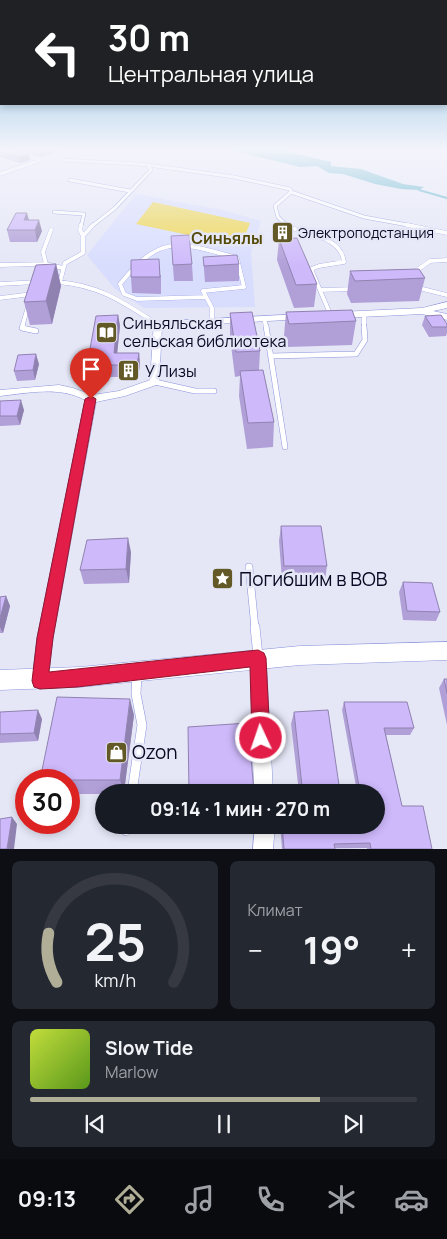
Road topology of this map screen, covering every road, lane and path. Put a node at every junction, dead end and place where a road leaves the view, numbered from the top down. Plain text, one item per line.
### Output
1 (117, 189) edge
2 (132, 189) edge
3 (289, 189) edge
4 (130, 191) junction
5 (291, 192) junction
6 (54, 212) dead end
7 (51, 230) dead end
8 (447, 233) edge
9 (83, 236) junction
10 (447, 260) edge
11 (46, 264) junction
12 (0, 265) edge
13 (63, 268) junction
14 (410, 275) edge
15 (36, 282) junction
16 (44, 282) edge
17 (52, 282) edge
18 (60, 282) junction
19 (0, 284) edge
20 (409, 287) edge
21 (356, 288) edge
22 (320, 290) junction
23 (32, 294) junction
24 (447, 295) edge
25 (206, 297) junction
26 (0, 298) edge
27 (447, 304) edge
28 (422, 311) junction
29 (364, 314) junction
30 (322, 316) junction
31 (264, 318) junction
32 (447, 318) edge
33 (212, 321) junction
34 (157, 324) junction
35 (36, 331) dead end
36 (272, 356) junction
37 (155, 382) junction
38 (214, 391) dead end
39 (0, 393) edge
40 (91, 399) junction
41 (284, 447) dead end
42 (250, 567) dead end
43 (447, 651) edge
44 (258, 658) junction
45 (137, 671) junction
46 (0, 680) edge
47 (40, 681) junction
48 (133, 784) edge
49 (264, 784) edge
50 (264, 834) edge
51 (263, 849) edge

1 - 4 lane
2 - 4 lane
3 - 5 lane
4 - 9 lane
5 - 8 lane
5 - 22 lane
6 - 9 lane
7 - 11 lane
9 - 13 lane
10 - 14 lane
11 - 12 lane
11 - 13 lane
13 - 18 lane
15 - 16 lane
15 - 19 lane
15 - 23 lane
17 - 18 lane
18 - 34 lane
20 - 24 lane
21 - 22 lane
22 - 30 lane
23 - 26 lane
23 - 35 lane
25 - 25 lane
25 - 33 lane
27 - 28 street
28 - 29 street
28 - 32 street
29 - 30 street
29 - 36 lane
30 - 31 street
31 - 33 street
31 - 36 lane
33 - 34 street
34 - 37 street
36 - 41 lane
37 - 38 lane
37 - 40 street
39 - 40 street
40 - 47 street
42 - 44 lane
43 - 44 street
44 - 45 street
44 - 49 street
45 - 47 street
45 - 48 lane
46 - 47 street
50 - 51 street

